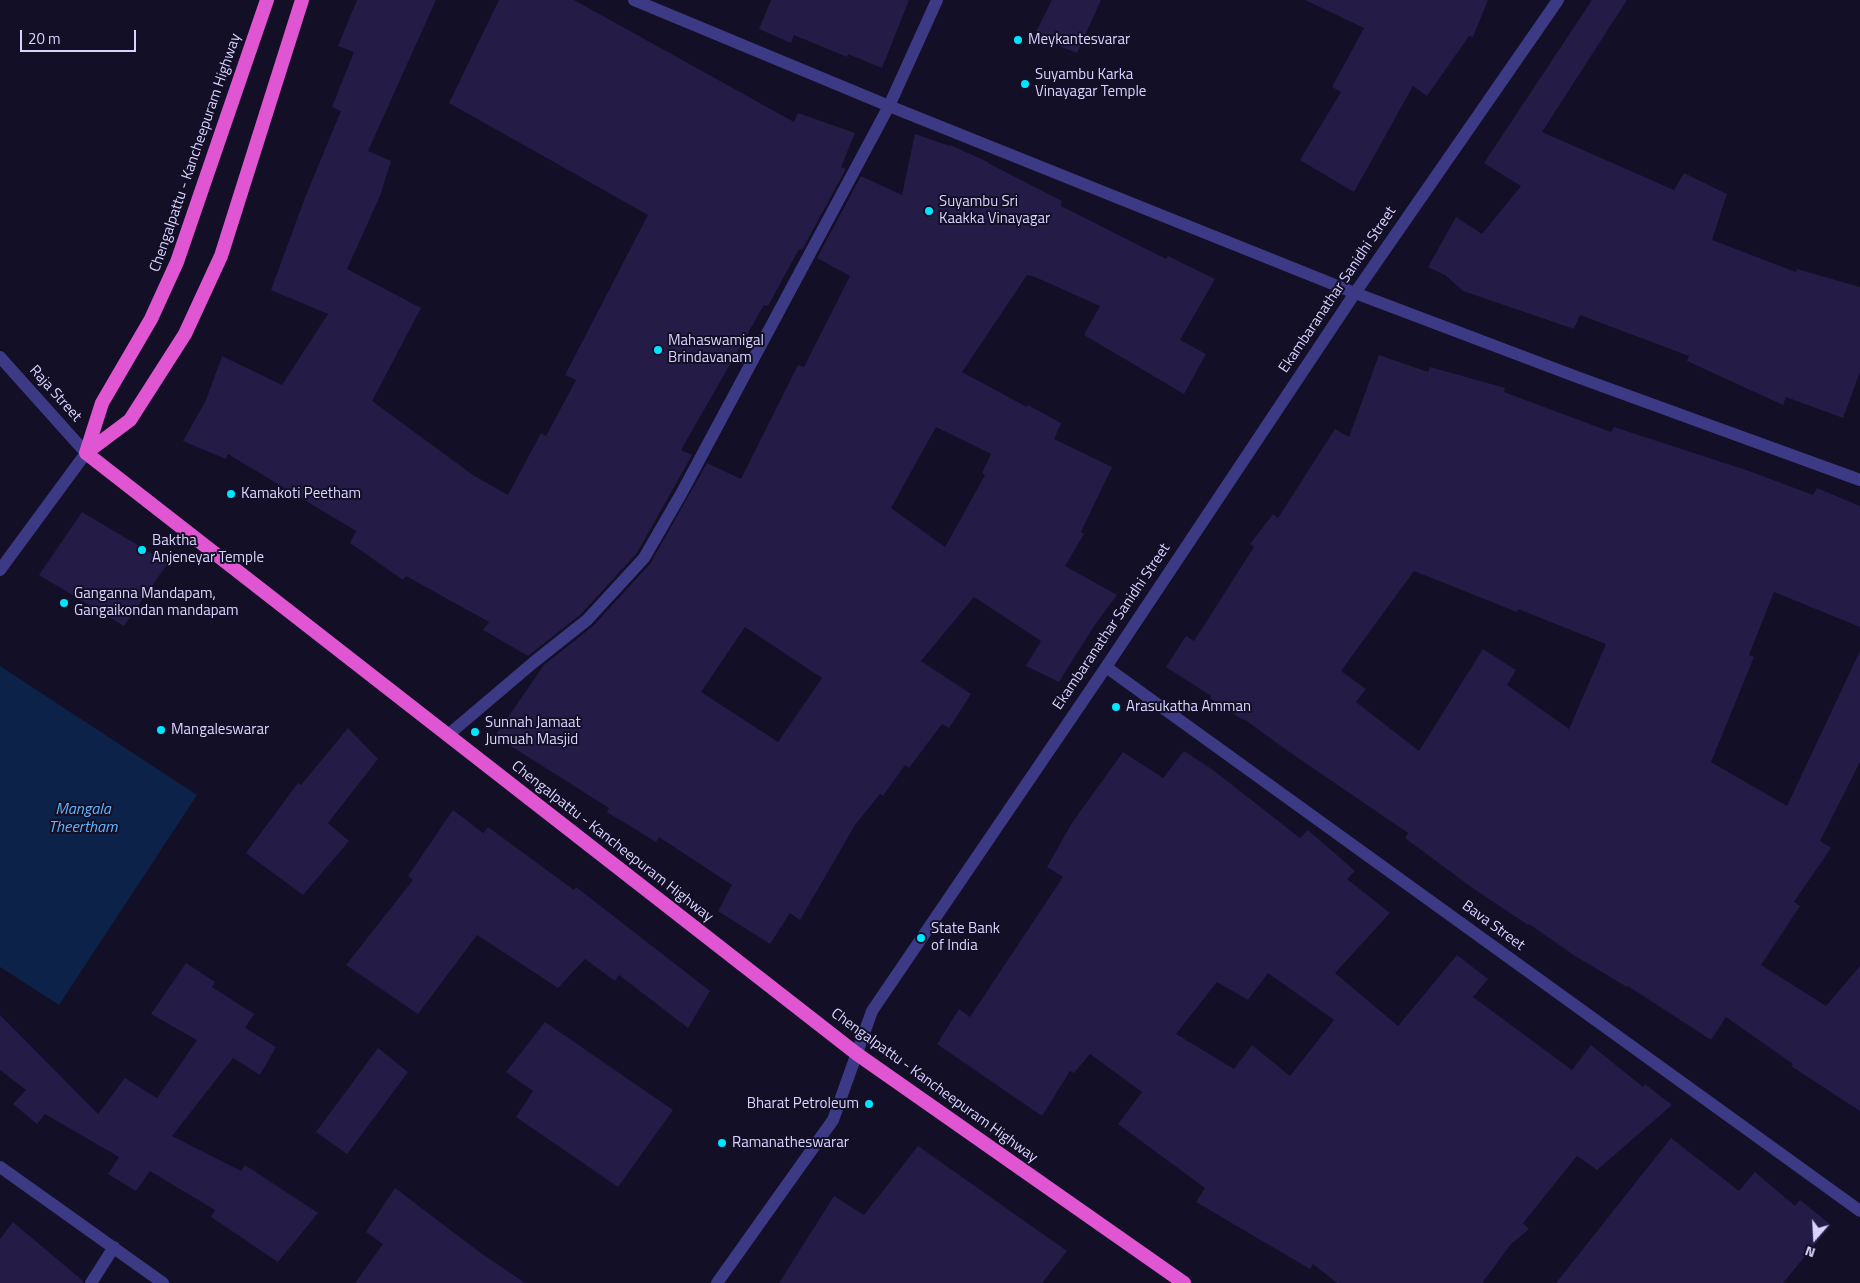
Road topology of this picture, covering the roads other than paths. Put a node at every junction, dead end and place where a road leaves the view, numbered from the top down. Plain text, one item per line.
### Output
1 (267, 0) edge
2 (302, 0) edge
3 (634, 0) edge
4 (937, 0) edge
5 (1558, 0) edge
6 (662, 5) edge
7 (889, 106) junction
8 (1354, 292) junction
9 (0, 357) edge
10 (86, 452) junction
11 (1860, 480) edge
12 (0, 570) edge
13 (1106, 667) junction
14 (448, 735) junction
15 (856, 1054) junction
16 (0, 1167) edge
17 (1860, 1212) edge
18 (114, 1248) junction
19 (92, 1283) edge
20 (164, 1283) edge
21 (717, 1283) edge
22 (1184, 1283) edge

1 - 10 highway, Chengalpattu - Kancheepuram Highway
2 - 10 highway
3 - 6 street
4 - 7 street
5 - 8 street, Ekambaranathar Sanidhi Street
6 - 7 street
7 - 8 street
7 - 14 street
8 - 11 street
8 - 13 street, Ekambaranathar Sanidhi Street
9 - 10 street, Raja Street
10 - 12 street
10 - 14 highway, Chengalpattu - Kancheepuram Highway
13 - 15 street, Ekambaranathar Sanidhi Street
13 - 17 street, Bava Street
14 - 15 highway, Chengalpattu - Kancheepuram Highway
15 - 21 street, Ekambaranathar Sanidhi Street
15 - 22 highway, Chengalpattu - Kancheepuram Highway
16 - 18 street
18 - 19 street
18 - 20 street

